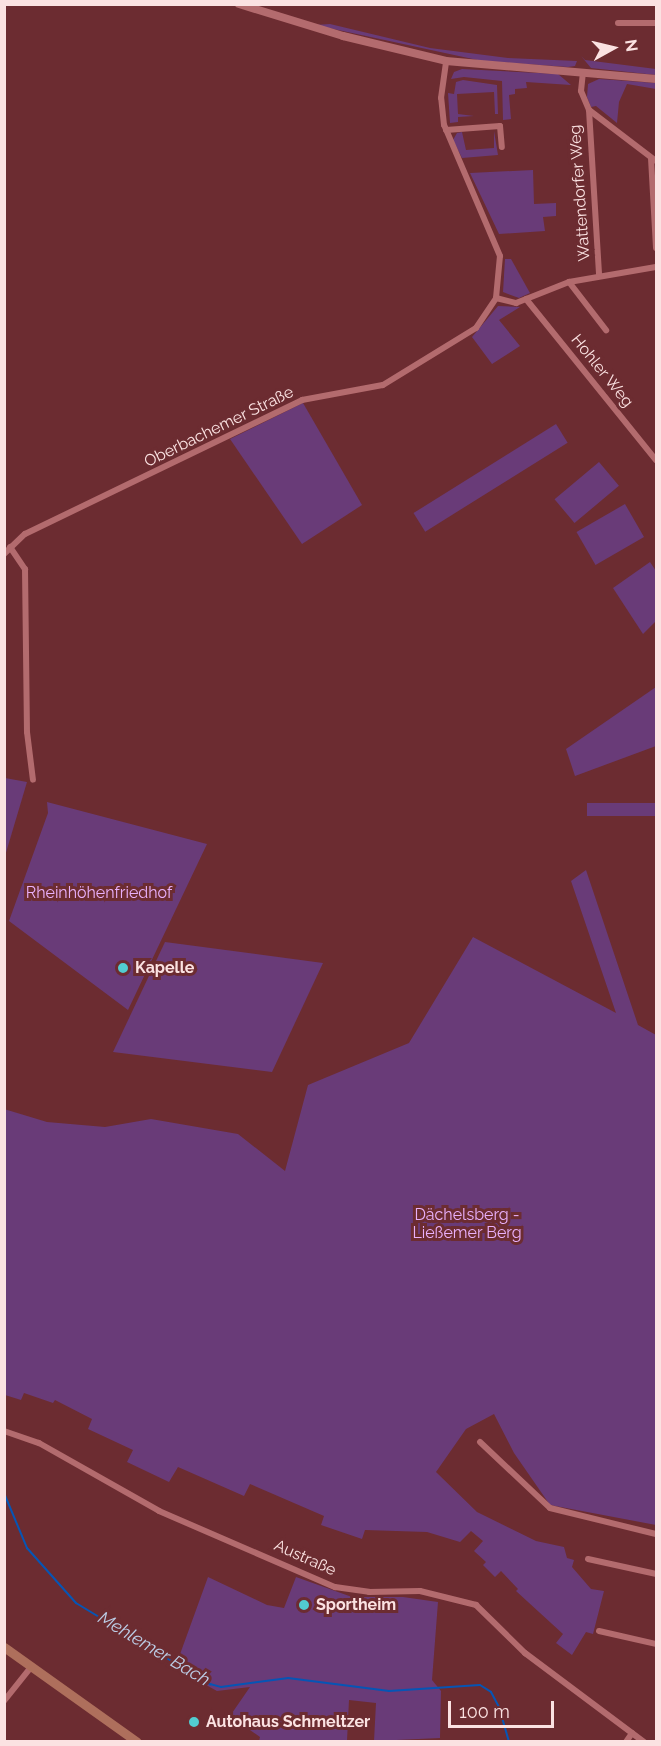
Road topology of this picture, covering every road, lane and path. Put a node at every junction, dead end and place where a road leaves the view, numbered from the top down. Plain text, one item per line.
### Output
1 (239, 4) edge
2 (618, 23) dead end
3 (657, 23) edge
4 (447, 61) junction
5 (583, 72) junction
6 (657, 79) edge
7 (589, 110) junction
8 (446, 130) junction
9 (502, 147) dead end
10 (654, 159) edge
11 (657, 248) edge
12 (657, 267) edge
13 (599, 275) junction
14 (569, 282) junction
15 (496, 298) junction
16 (526, 299) junction
17 (606, 330) dead end
18 (657, 460) edge
19 (10, 547) junction
20 (4, 554) edge
21 (33, 780) dead end
22 (4, 1431) edge
23 (480, 1442) dead end
24 (657, 1534) edge
25 (588, 1559) dead end
26 (657, 1574) edge
27 (599, 1631) dead end
28 (657, 1644) edge
29 (4, 1647) edge
30 (31, 1667) junction
31 (4, 1701) edge
32 (632, 1733) junction
33 (137, 1742) edge
34 (626, 1742) edge
35 (644, 1742) edge

1 - 4 street
2 - 3 street
4 - 5 street
4 - 8 street, Oberbachemer Straße
5 - 6 street
5 - 7 street, Wattendorfer Weg
7 - 10 street
7 - 13 street, Wattendorfer Weg
8 - 9 street
8 - 15 street, Oberbachemer Straße
10 - 11 street
12 - 13 street
13 - 14 street
14 - 16 street
14 - 17 street
15 - 16 street
15 - 19 street, Oberbachemer Straße
16 - 18 street, Hohler Weg
19 - 20 street, Oberbachemer Straße
19 - 21 street
22 - 32 street, Austraße
23 - 24 street
25 - 26 street
27 - 28 street
29 - 30 main road
30 - 31 street
30 - 33 main road
32 - 34 street
32 - 35 street, Austraße

